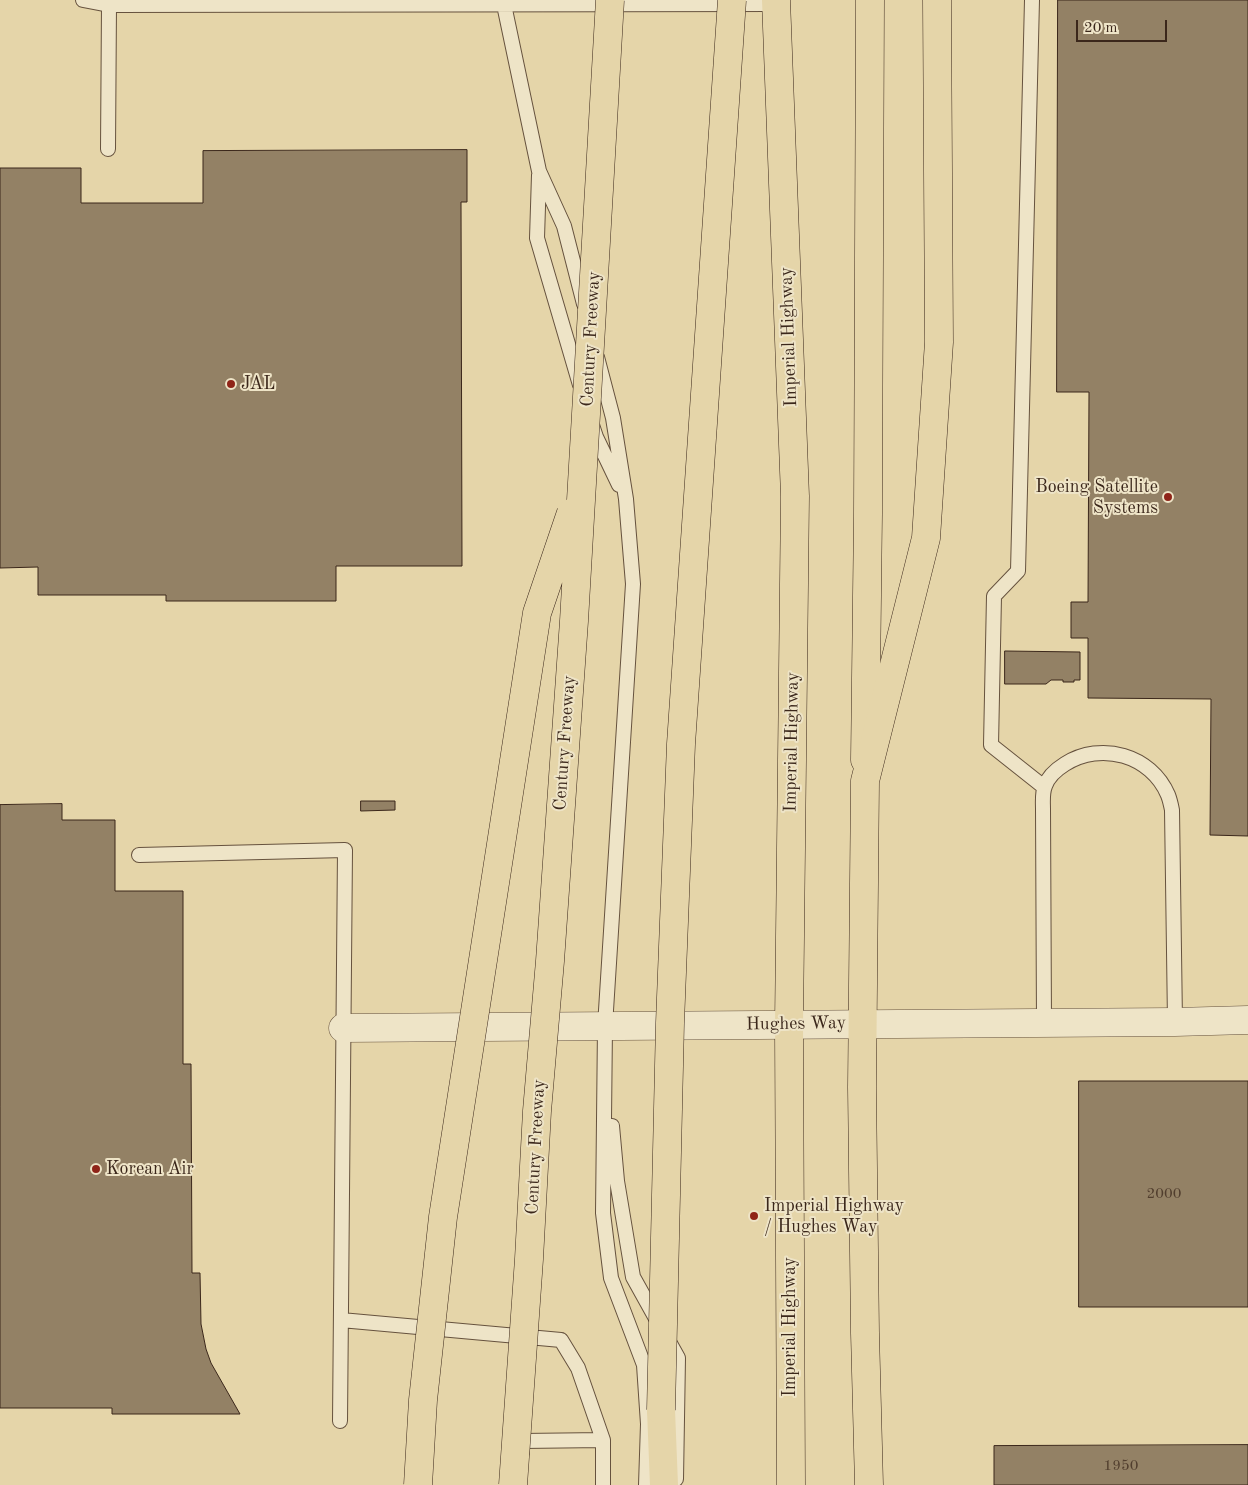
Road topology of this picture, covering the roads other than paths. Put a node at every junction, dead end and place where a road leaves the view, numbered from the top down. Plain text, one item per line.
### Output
1 (83, 0) edge
2 (610, 0) edge
3 (732, 0) edge
4 (870, 0) edge
5 (938, 0) edge
6 (1032, 0) edge
7 (503, 2) edge
8 (776, 2) edge
9 (109, 5) junction
10 (108, 149) dead end
11 (539, 171) junction
12 (582, 478) junction
13 (626, 499) junction
14 (865, 781) junction
15 (1044, 786) junction
16 (139, 855) dead end
17 (1248, 1020) edge
18 (1044, 1022) junction
19 (1175, 1022) junction
20 (789, 1024) junction
21 (863, 1024) junction
22 (605, 1026) junction
23 (343, 1028) junction
24 (341, 1320) junction
25 (661, 1410) junction
26 (340, 1421) dead end
27 (603, 1440) junction
28 (418, 1485) edge
29 (513, 1485) edge
30 (522, 1485) edge
31 (603, 1485) edge
32 (646, 1485) edge
33 (659, 1485) edge
34 (664, 1485) edge
35 (676, 1485) edge
36 (791, 1485) edge
37 (869, 1485) edge

1 - 9 lane
2 - 12 main road, Century Freeway, bridge
3 - 25 main road, bridge
4 - 14 main road
5 - 14 main road
6 - 15 lane
7 - 8 lane
7 - 9 lane
7 - 11 lane
8 - 20 main road, Imperial Highway
9 - 10 lane
11 - 13 lane
11 - 13 lane
12 - 28 main road, bridge
12 - 29 main road, Century Freeway, bridge
13 - 22 lane
14 - 21 main road
15 - 18 lane
15 - 19 lane
16 - 23 lane
17 - 19 street, Hughes Way
18 - 19 street, Hughes Way
18 - 21 street, Hughes Way
20 - 21 street, Hughes Way
20 - 22 street, Hughes Way
20 - 36 main road, Imperial Highway
21 - 37 main road
22 - 23 street, Hughes Way
22 - 32 lane
22 - 35 lane
23 - 24 lane
24 - 26 lane
24 - 27 lane
25 - 33 main road
25 - 34 main road
27 - 30 lane
27 - 31 lane

